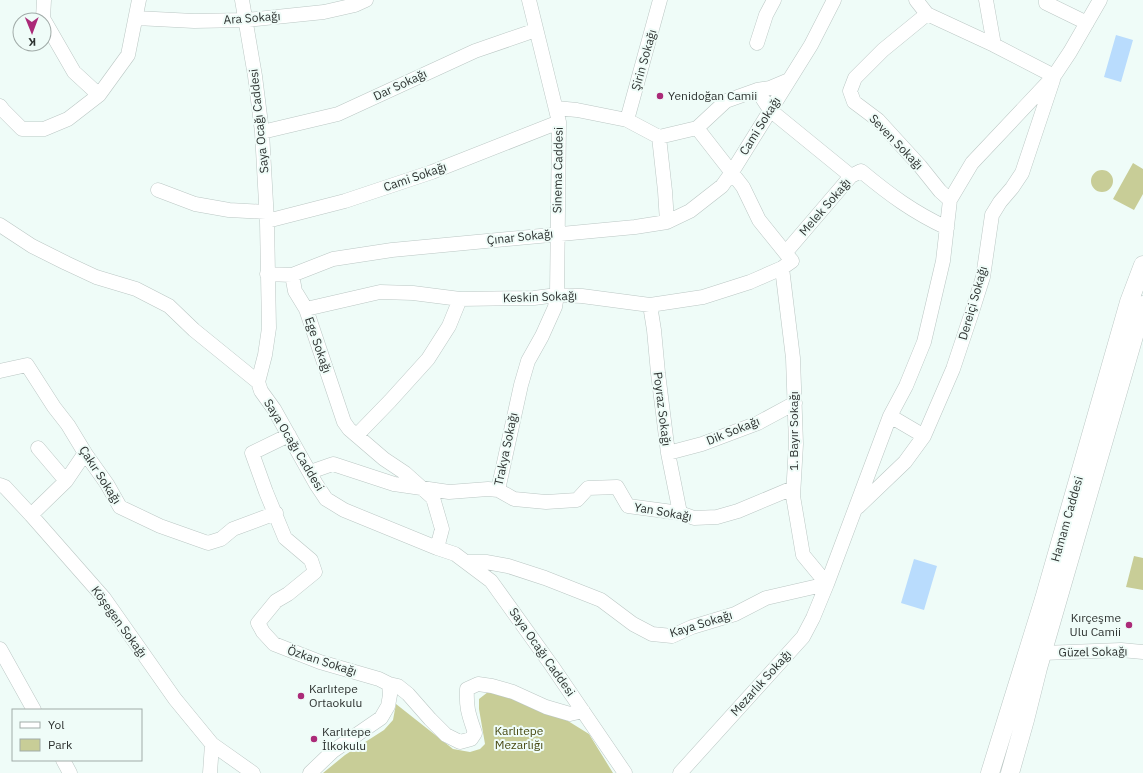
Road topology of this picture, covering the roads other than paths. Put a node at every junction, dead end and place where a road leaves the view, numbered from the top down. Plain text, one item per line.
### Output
1 (44, 0) edge
2 (139, 0) edge
3 (242, 0) edge
4 (366, 0) edge
5 (529, 0) edge
6 (660, 0) edge
7 (774, 0) edge
8 (834, 0) edge
9 (916, 0) edge
10 (986, 0) edge
11 (1046, 0) edge
12 (1100, 0) edge
13 (43, 12) edge
14 (927, 14) junction
15 (136, 18) junction
16 (246, 20) junction
17 (1087, 23) junction
18 (536, 30) junction
19 (52, 34) edge
20 (757, 43) dead end
21 (994, 45) junction
22 (1054, 76) junction
23 (789, 80) junction
24 (757, 90) junction
25 (99, 95) junction
26 (0, 106) edge
27 (556, 108) junction
28 (770, 110) junction
29 (627, 120) junction
30 (560, 122) junction
31 (697, 128) junction
32 (262, 132) junction
33 (659, 137) junction
34 (732, 172) junction
35 (851, 176) junction
36 (158, 190) dead end
37 (950, 200) junction
38 (267, 216) junction
39 (667, 222) junction
40 (0, 225) edge
41 (947, 228) junction
42 (558, 234) junction
43 (787, 260) junction
44 (1143, 266) edge
45 (267, 274) junction
46 (292, 275) junction
47 (557, 295) junction
48 (460, 299) junction
49 (650, 304) junction
50 (1143, 305) edge
51 (306, 309) junction
52 (1133, 333) edge
53 (0, 371) edge
54 (258, 382) junction
55 (795, 402) junction
56 (890, 416) junction
57 (289, 435) junction
58 (357, 435) junction
59 (924, 436) junction
60 (38, 448) dead end
61 (85, 453) junction
62 (668, 453) junction
63 (310, 472) junction
64 (66, 481) junction
65 (0, 485) edge
66 (422, 488) junction
67 (793, 488) junction
68 (498, 490) junction
69 (855, 510) junction
70 (276, 513) junction
71 (680, 513) junction
72 (31, 515) junction
73 (437, 548) junction
74 (468, 562) junction
75 (827, 584) junction
76 (0, 649) edge
77 (1035, 651) junction
78 (1143, 652) edge
79 (389, 684) junction
80 (1024, 690) junction
81 (33, 709) edge
82 (583, 711) junction
83 (212, 744) junction
84 (64, 761) edge
85 (70, 773) edge
86 (210, 773) edge
87 (253, 773) edge
88 (310, 773) edge
89 (624, 773) edge
90 (680, 773) edge
91 (990, 773) edge
92 (1010, 773) edge

1 - 13 street
2 - 15 street
3 - 16 street, Saya Ocağı Caddesi
4 - 16 street, Ara Sokağı
5 - 18 street, Sinema Caddesi
6 - 29 street, Şirin Sokağı
7 - 20 street
8 - 23 street, Cami Sokağı
9 - 14 street
10 - 21 street
11 - 17 street
12 - 17 street
14 - 21 street
14 - 37 street, Seven Sokağı
15 - 16 street, Ara Sokağı
15 - 25 street
16 - 32 street, Saya Ocağı Caddesi
17 - 22 street
18 - 27 street, Sinema Caddesi
18 - 32 street, Dar Sokağı
19 - 25 street
21 - 22 street
22 - 37 street
22 - 59 street, Dereiçi Sokağı
23 - 24 street, Cami Sokağı
23 - 28 street, Cami Sokağı
24 - 28 street
24 - 31 street, Cami Sokağı
25 - 26 street
27 - 29 street
27 - 30 street, Sinema Caddesi
28 - 34 street, Cami Sokağı
28 - 35 street
29 - 33 street
30 - 38 street, Cami Sokağı
30 - 42 street, Sinema Caddesi
31 - 33 street, Cami Sokağı
31 - 34 street
32 - 38 street, Saya Ocağı Caddesi
33 - 39 street
34 - 39 street, Çınar Sokağı
34 - 43 street
35 - 41 street, Melek Sokağı
35 - 43 street, Melek Sokağı
36 - 38 street, Cami Sokağı
37 - 41 street, Mezarlık Sokağı
38 - 45 street, Saya Ocağı Caddesi
39 - 42 street, Çınar Sokağı
40 - 54 street
41 - 56 street, Mezarlık Sokağı
42 - 46 street, Çınar Sokağı
42 - 47 street, Sinema Caddesi
43 - 49 street, Keskin Sokağı
43 - 55 street, 1. Bayır Sokağı
44 - 52 main road, Hamam Caddesi
45 - 46 street
45 - 54 street, Saya Ocağı Caddesi
46 - 51 street, Ege Sokağı
47 - 48 street, Keskin Sokağı
47 - 49 street, Keskin Sokağı
47 - 68 street, Trakya Sokağı
48 - 51 street, Keskin Sokağı
48 - 58 street
49 - 62 street, Poyraz Sokağı
50 - 52 main road, Hamam Caddesi
51 - 58 street, Ege Sokağı
52 - 77 main road, Hamam Caddesi
53 - 61 street, Çakır Sokağı
54 - 57 street, Saya Ocağı Caddesi
55 - 62 street, Dik Sokağı
55 - 67 street, 1. Bayır Sokağı
56 - 59 street
56 - 69 street, Mezarlık Sokağı
57 - 63 street, Saya Ocağı Caddesi
57 - 70 street
58 - 66 street, Ege Sokağı
59 - 69 street, Dereiçi Sokağı
60 - 64 street
61 - 64 street
61 - 70 street, Çakır Sokağı
62 - 71 street, Poyraz Sokağı
63 - 66 street, Trakya Sokağı
63 - 73 street, Saya Ocağı Caddesi
64 - 72 street
65 - 72 street, Köşegen Sokağı
66 - 68 street, Trakya Sokağı
66 - 73 street, Ege Sokağı
67 - 71 street, Yan Sokağı
67 - 75 street, 1. Bayır Sokağı
68 - 71 street, Yan Sokağı
69 - 75 street, Mezarlık Sokağı
70 - 79 street, Özkan Sokağı
72 - 83 street, Köşegen Sokağı
73 - 74 street, Saya Ocağı Caddesi
74 - 75 street, Kaya Sokağı
74 - 82 street, Saya Ocağı Caddesi
75 - 90 street, Mezarlık Sokağı
76 - 81 street
77 - 78 street, Güzel Sokağı
77 - 80 main road, Hamam Caddesi
79 - 82 street, Özkan Sokağı
79 - 88 street
80 - 91 main road, Hamam Caddesi
80 - 92 main road, Hamam Caddesi
82 - 89 street, Saya Ocağı Caddesi
83 - 86 street
83 - 87 street, Köşegen Sokağı
84 - 85 street

